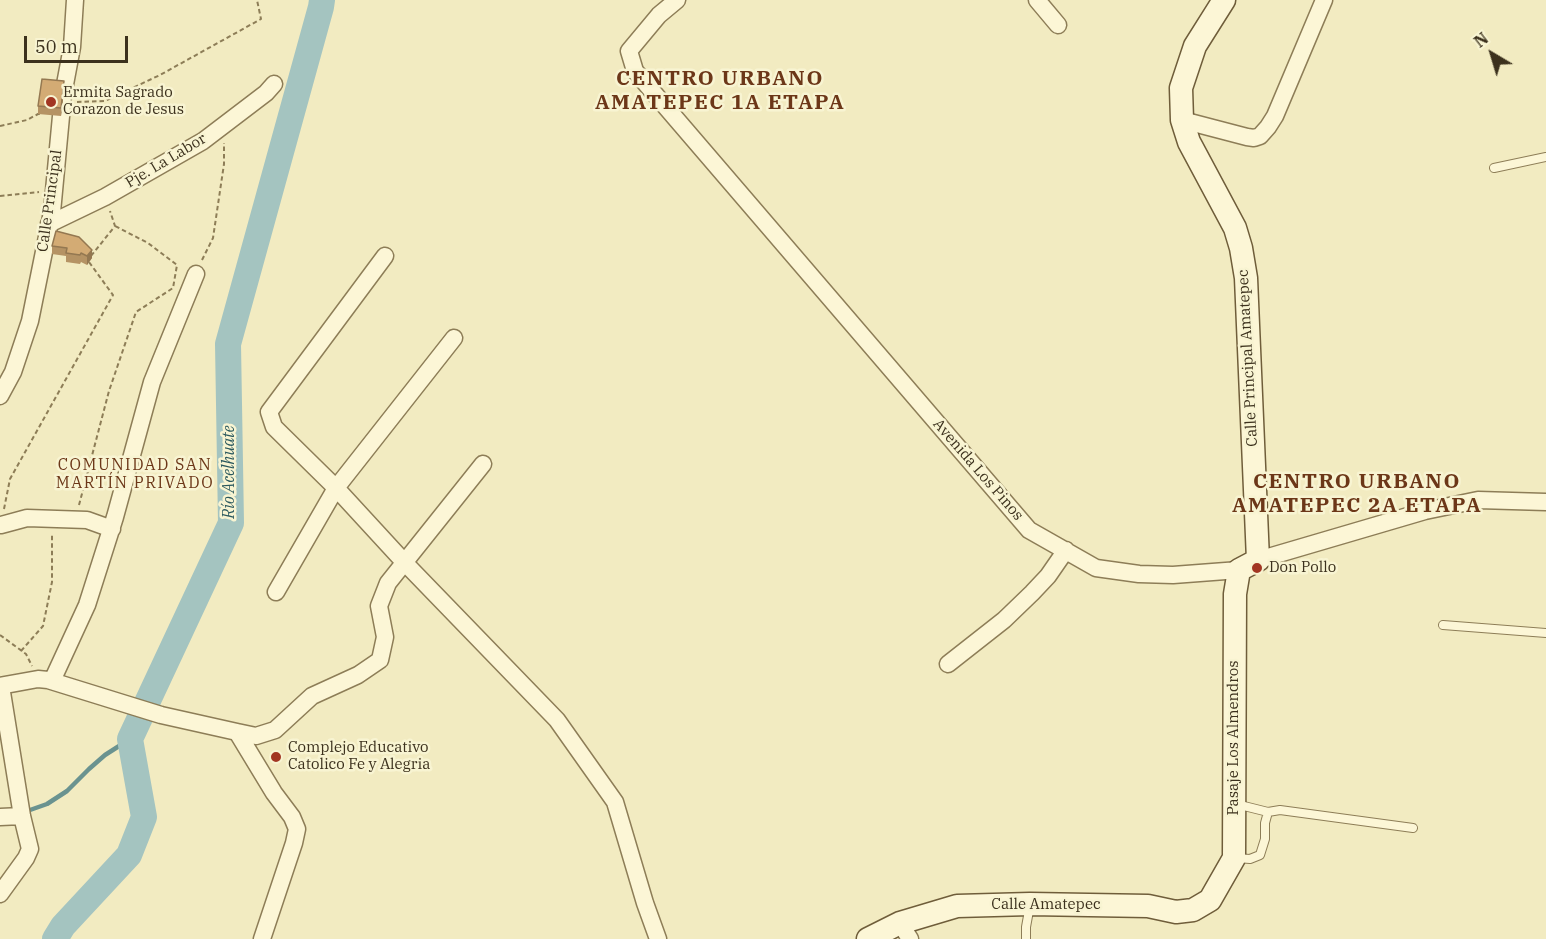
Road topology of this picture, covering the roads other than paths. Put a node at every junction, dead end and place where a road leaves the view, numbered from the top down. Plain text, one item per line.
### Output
1 (75, 0) edge
2 (677, 0) edge
3 (1037, 0) edge
4 (1224, 0) edge
5 (1324, 0) edge
6 (1058, 26) dead end
7 (274, 84) dead end
8 (1182, 120) junction
9 (1546, 157) edge
10 (1494, 168) dead end
11 (49, 224) junction
12 (385, 256) dead end
13 (196, 274) road end
14 (454, 338) dead end
15 (0, 396) edge
16 (483, 464) dead end
17 (336, 488) junction
18 (1546, 502) edge
19 (1, 525) edge
20 (112, 529) junction
21 (1066, 550) junction
22 (405, 563) junction
23 (1248, 565) junction
24 (276, 592) dead end
25 (1443, 626) dead end
26 (1546, 633) edge
27 (948, 664) dead end
28 (45, 680) junction
29 (1, 686) edge
30 (237, 732) junction
31 (1234, 804) junction
32 (1268, 812) junction
33 (22, 816) junction
34 (0, 817) edge
35 (1413, 828) dead end
36 (1234, 858) junction
37 (0, 894) edge
38 (1210, 900) joint
39 (1030, 904) junction
40 (890, 933) edge
41 (262, 939) edge
42 (658, 939) edge
43 (1026, 939) edge

1 - 11 street, Calle Principal
2 - 21 street, Avenida Los Pinos
3 - 6 street
4 - 8 street, Calle Principal Amatepec
5 - 8 street
7 - 11 street, Pje. La Labor
8 - 23 street, Calle Principal Amatepec
9 - 10 lane
11 - 15 street, Calle Principal
12 - 17 street
13 - 20 street
14 - 17 street
16 - 22 street
17 - 22 street
17 - 24 street
18 - 23 street, Avenida Los Pinos
19 - 20 street
20 - 28 street
21 - 23 street, Avenida Los Pinos
21 - 27 street
22 - 30 street
22 - 42 street
23 - 31 street, Pasaje Los Almendros
25 - 26 lane
28 - 29 street
28 - 30 street
29 - 33 street
30 - 41 street
31 - 32 lane
31 - 36 street, Pasaje Los Almendros
32 - 35 lane
32 - 36 lane
33 - 34 street
33 - 37 street
36 - 38 street, Pasaje Los Almendros
38 - 39 street, Calle Amatepec
39 - 40 street, Calle Amatepec
39 - 43 lane

